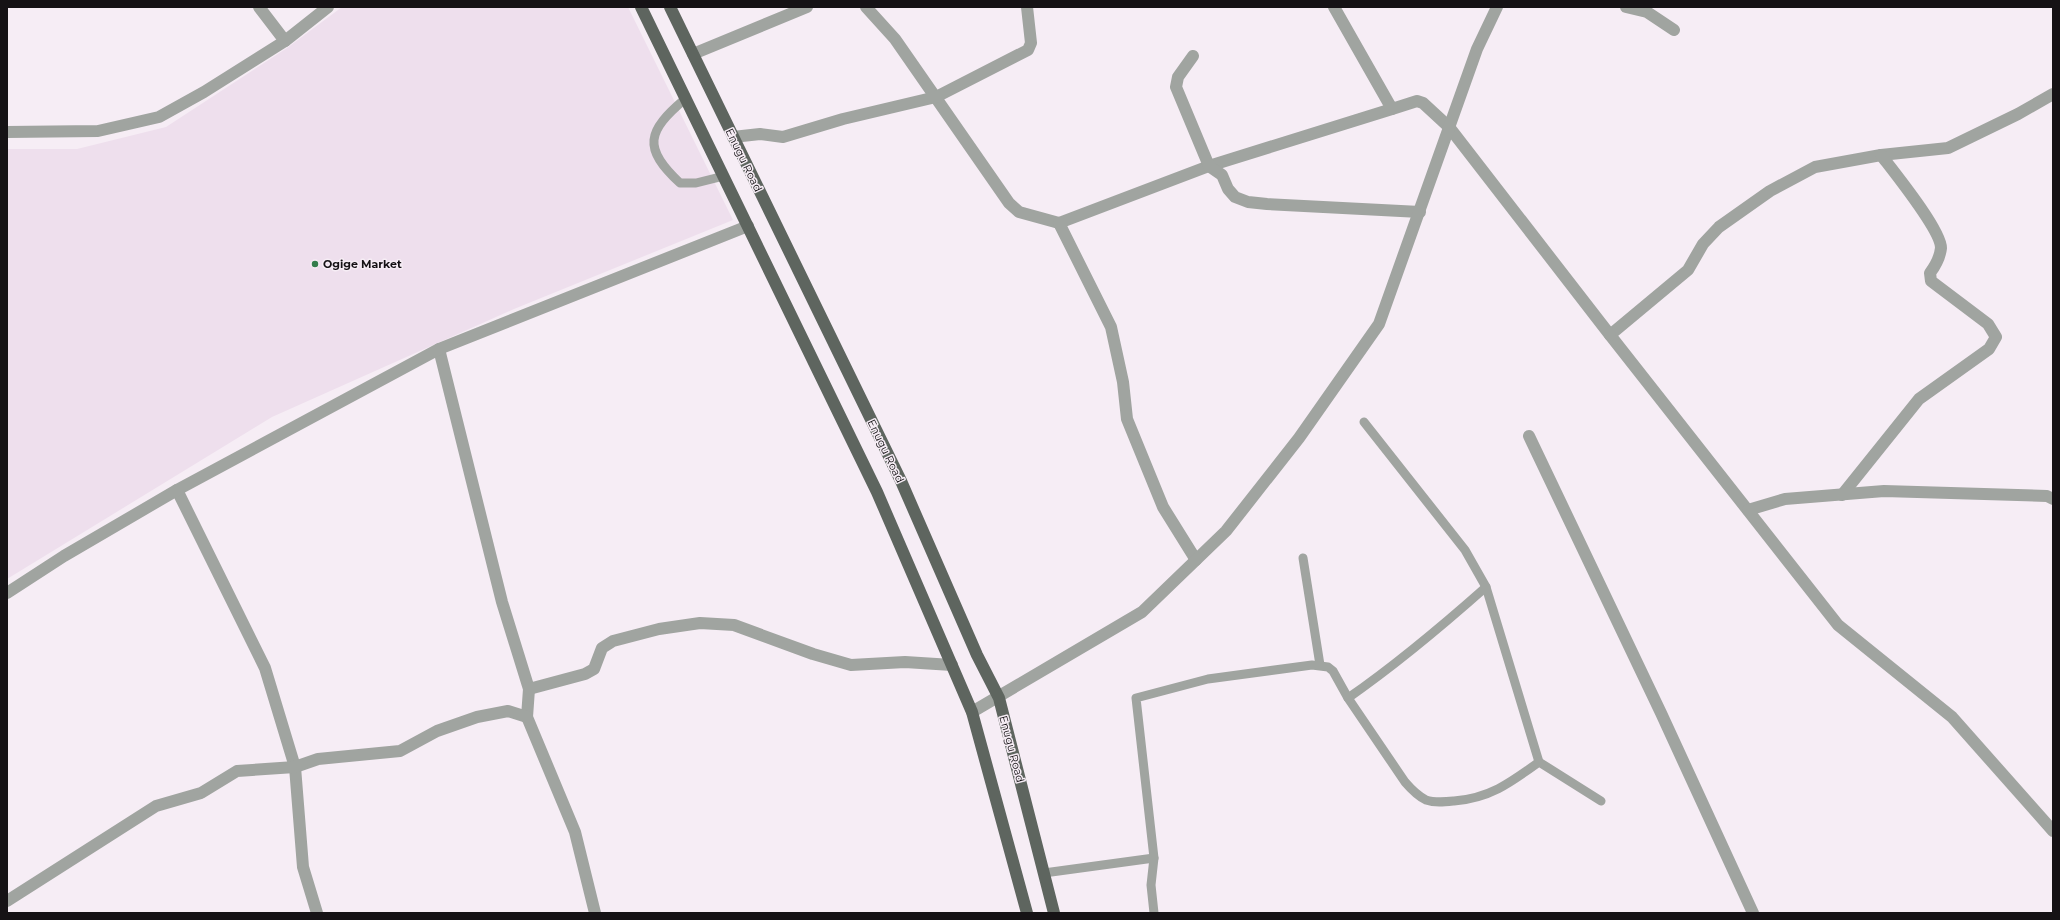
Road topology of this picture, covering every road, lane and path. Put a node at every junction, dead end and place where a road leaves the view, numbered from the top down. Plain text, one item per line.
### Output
1 (259, 7) edge
2 (328, 7) edge
3 (641, 7) edge
4 (670, 7) edge
5 (807, 7) edge
6 (866, 7) edge
7 (1027, 7) edge
8 (1334, 7) edge
9 (1497, 7) edge
10 (1626, 7) edge
11 (1674, 30) dead end
12 (286, 41) junction
13 (693, 54) junction
14 (1193, 56) dead end
15 (2053, 94) edge
16 (936, 97) junction
17 (686, 99) junction
18 (1392, 109) junction
19 (1449, 127) junction
20 (7, 132) edge
21 (733, 137) junction
22 (1881, 155) junction
23 (1209, 166) junction
24 (724, 176) junction
25 (1420, 212) junction
26 (1059, 223) junction
27 (748, 226) junction
28 (1610, 335) junction
29 (439, 349) junction
30 (1364, 422) dead end
31 (1529, 436) dead end
32 (177, 490) junction
33 (1842, 495) junction
34 (2053, 499) edge
35 (1748, 510) junction
36 (1304, 558) dead end
37 (1196, 560) junction
38 (1486, 587) junction
39 (7, 593) edge
40 (952, 665) junction
41 (1320, 665) junction
42 (528, 689) junction
43 (998, 698) junction
44 (1348, 698) junction
45 (972, 712) junction
46 (527, 717) junction
47 (1539, 762) junction
48 (296, 767) junction
49 (1601, 800) dead end
50 (2053, 831) edge
51 (1154, 858) junction
52 (1044, 873) junction
53 (7, 901) edge
54 (591, 912) edge
55 (317, 913) edge
56 (1027, 913) edge
57 (1054, 913) edge
58 (1154, 913) edge
59 (1753, 913) edge

1 - 12 street
2 - 12 street
3 - 17 main road
4 - 13 main road, Enugu Road
5 - 13 street
6 - 16 street
7 - 16 street
8 - 18 street
9 - 19 street
10 - 11 street
12 - 20 street
13 - 21 main road, Enugu Road
14 - 23 street
15 - 22 street
16 - 21 street
16 - 26 street
17 - 24 main road
17 - 24 lane
18 - 19 street
18 - 23 street
19 - 25 street
19 - 28 street
21 - 43 main road, Enugu Road
22 - 28 street
22 - 33 street
23 - 25 street
23 - 26 street
24 - 27 main road
25 - 37 street
26 - 37 street
27 - 29 street
27 - 40 main road
28 - 35 street
29 - 32 street
29 - 42 street
30 - 38 lane
31 - 59 street
32 - 39 street
32 - 48 street
33 - 34 street
33 - 35 street
35 - 50 street
36 - 41 lane
37 - 43 street
38 - 44 lane
38 - 47 lane
40 - 42 street
40 - 45 main road
41 - 44 lane
41 - 51 lane
42 - 46 street
43 - 45 street
43 - 52 main road, Enugu Road
44 - 47 lane
45 - 56 main road
46 - 48 street
46 - 54 street
47 - 49 lane
48 - 53 street
48 - 55 street
51 - 52 lane
51 - 58 lane
52 - 57 main road, Enugu Road

